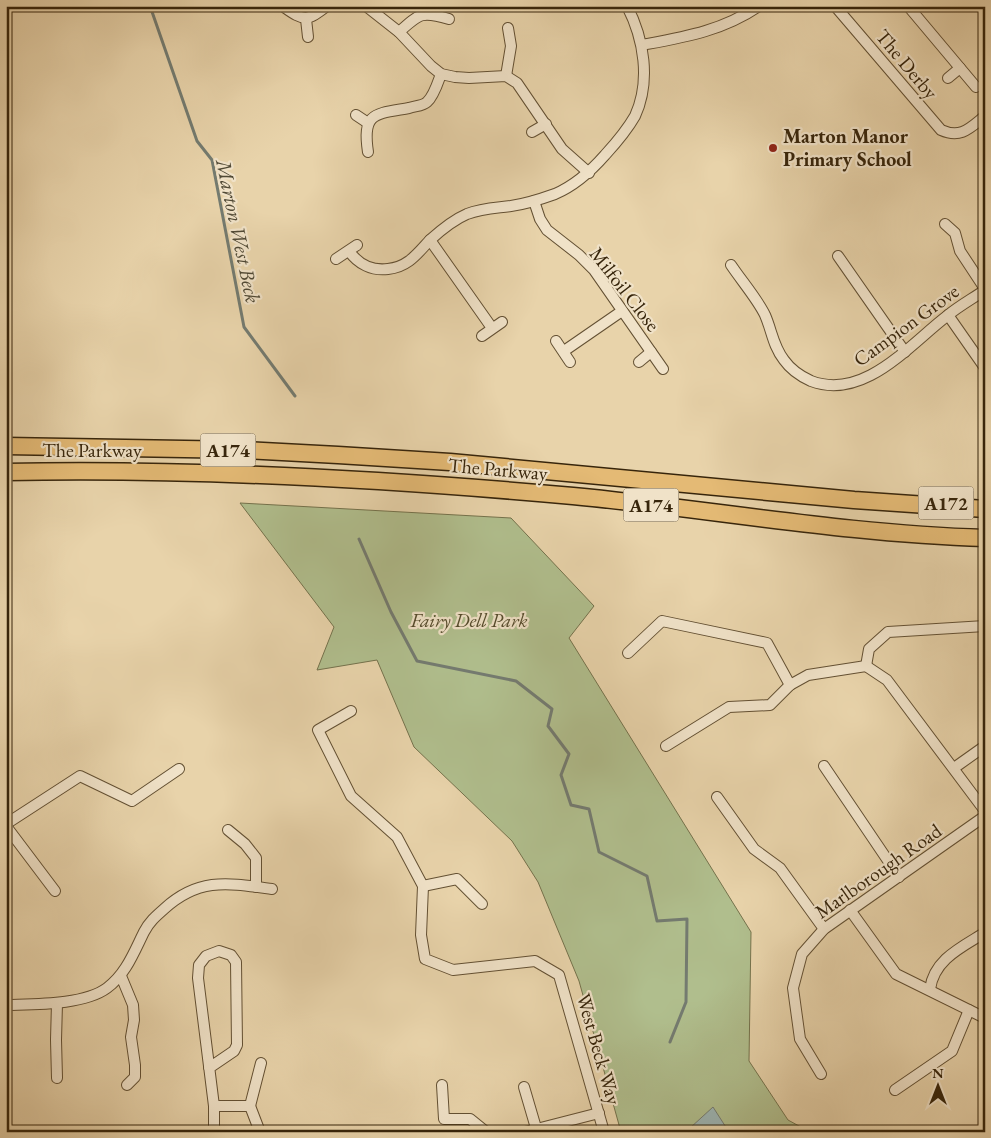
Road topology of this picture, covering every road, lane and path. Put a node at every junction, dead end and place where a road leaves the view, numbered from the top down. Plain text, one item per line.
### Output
1 (327, 6) edge
2 (366, 6) edge
3 (627, 6) edge
4 (759, 6) edge
5 (835, 6) edge
6 (908, 6) edge
7 (284, 8) edge
8 (435, 10) edge
9 (306, 19) junction
10 (449, 19) dead end
11 (508, 28) dead end
12 (399, 32) junction
13 (308, 37) dead end
14 (642, 45) junction
15 (960, 68) junction
16 (441, 74) junction
17 (506, 76) junction
18 (948, 78) dead end
19 (976, 87) dead end
20 (356, 116) dead end
21 (985, 116) edge
22 (368, 123) junction
23 (546, 124) junction
24 (532, 132) dead end
25 (368, 152) dead end
26 (589, 173) junction
27 (534, 201) junction
28 (945, 224) dead end
29 (430, 240) junction
30 (357, 245) dead end
31 (349, 252) junction
32 (838, 256) dead end
33 (336, 259) dead end
34 (731, 265) dead end
35 (985, 289) edge
36 (622, 311) junction
37 (948, 315) junction
38 (502, 322) dead end
39 (492, 328) junction
40 (482, 336) dead end
41 (556, 341) dead end
42 (564, 351) junction
43 (652, 352) junction
44 (904, 352) junction
45 (570, 362) dead end
46 (639, 362) dead end
47 (985, 368) edge
48 (663, 369) dead end
49 (6, 446) edge
50 (6, 472) edge
51 (985, 501) edge
52 (908, 504) junction
53 (985, 509) edge
54 (985, 538) edge
55 (985, 626) edge
56 (628, 653) dead end
57 (866, 666) junction
58 (790, 685) junction
59 (351, 711) dead end
60 (666, 746) dead end
61 (985, 746) edge
62 (824, 766) dead end
63 (954, 768) junction
64 (179, 769) dead end
65 (717, 797) dead end
66 (985, 811) edge
67 (985, 816) edge
68 (6, 825) edge
69 (228, 830) dead end
70 (898, 877) junction
71 (423, 886) junction
72 (256, 887) junction
73 (272, 889) dead end
74 (55, 891) dead end
75 (482, 904) dead end
76 (850, 910) junction
77 (824, 929) junction
78 (981, 935) dead end
79 (121, 976) junction
80 (930, 989) junction
81 (57, 1003) junction
82 (6, 1005) edge
83 (969, 1010) junction
84 (6, 1014) edge
85 (985, 1018) edge
86 (261, 1063) dead end
87 (209, 1068) junction
88 (821, 1074) dead end
89 (57, 1078) dead end
90 (127, 1085) dead end
91 (442, 1085) dead end
92 (524, 1087) dead end
93 (895, 1090) dead end
94 (214, 1106) junction
95 (250, 1106) junction
96 (599, 1113) junction
97 (536, 1128) junction
98 (214, 1132) edge
99 (260, 1132) edge
100 (486, 1132) edge
101 (525, 1132) edge
102 (604, 1132) edge

1 - 9 street
2 - 12 street
3 - 14 street
4 - 14 street
5 - 21 street, The Derby
6 - 15 street
7 - 9 street
8 - 10 street
8 - 12 street
9 - 13 street
11 - 17 street
12 - 16 street
14 - 26 street
15 - 18 street
15 - 19 street
16 - 17 street
16 - 22 street
17 - 23 street
20 - 22 street
22 - 25 street
23 - 24 street
23 - 26 street
26 - 27 street
27 - 29 street
27 - 36 street, Milfoil Close
28 - 35 street
29 - 31 street
29 - 39 street
30 - 31 street
31 - 33 street
32 - 44 street
34 - 44 street, Campion Grove
35 - 37 street, Campion Grove
36 - 42 street
36 - 43 street, Milfoil Close
37 - 44 street, Campion Grove
37 - 47 street
38 - 39 street
39 - 40 street
41 - 42 street
42 - 45 street
43 - 46 street, Milfoil Close
43 - 48 street, Milfoil Close
49 - 52 highway, The Parkway / A174
50 - 54 highway, The Parkway / A174
51 - 52 highway, A172
52 - 53 highway, The Parkway / A174
55 - 57 street
56 - 58 street
57 - 58 street
57 - 63 street
58 - 60 street
59 - 71 street
61 - 63 street
62 - 70 street
63 - 66 street
64 - 68 street
65 - 77 street
67 - 70 street, Marlborough Road
68 - 74 street
69 - 72 street
70 - 76 street, Marlborough Road
71 - 75 street
71 - 96 street, West Beck Way
72 - 73 street
72 - 79 street
76 - 77 street, Marlborough Road
76 - 80 street
77 - 88 street, Marlborough Road
78 - 80 street
79 - 81 street
79 - 90 street
80 - 83 street
81 - 82 street
81 - 89 street
82 - 84 street
83 - 85 street
83 - 93 street
86 - 95 street
87 - 87 street
87 - 94 street
91 - 100 street
92 - 97 street
94 - 95 street
94 - 98 street
95 - 99 street
96 - 97 street
96 - 102 street, West Beck Way
97 - 101 street

